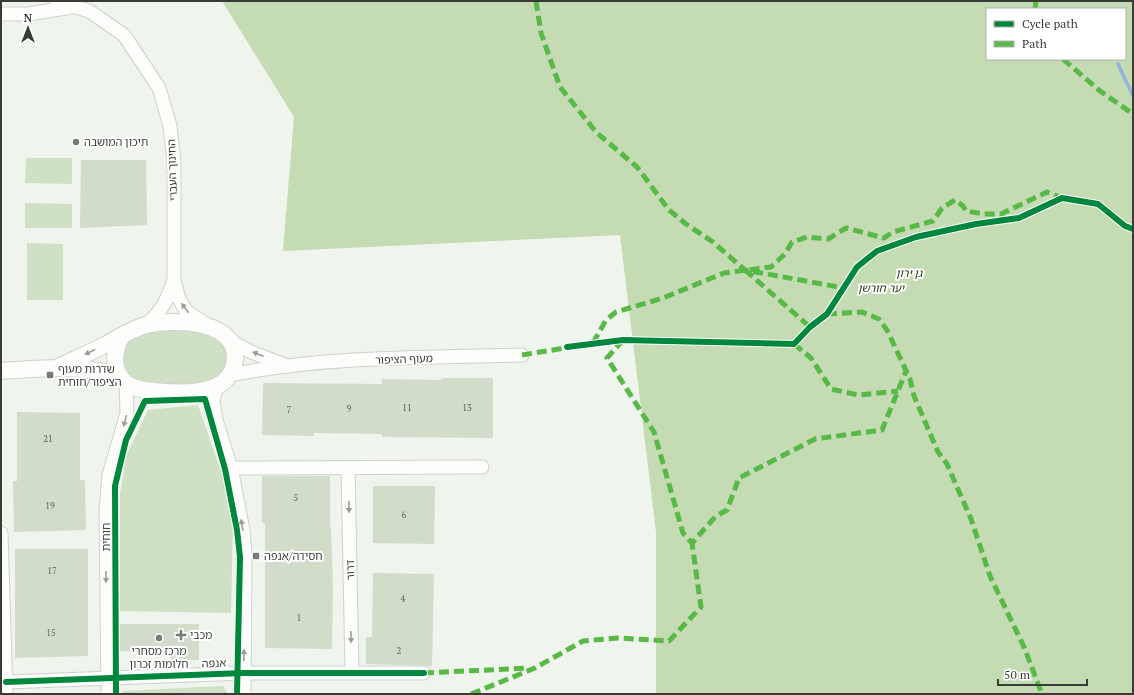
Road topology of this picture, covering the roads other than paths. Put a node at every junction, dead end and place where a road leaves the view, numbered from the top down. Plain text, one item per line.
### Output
1 (57, 1) edge
2 (74, 7) junction
3 (1, 14) edge
4 (174, 280) junction
5 (146, 325) junction
6 (208, 326) junction
7 (122, 336) junction
8 (230, 341) junction
9 (522, 355) dead end
10 (287, 365) junction
11 (58, 368) junction
12 (1, 371) edge
13 (230, 375) junction
14 (123, 379) junction
15 (216, 387) junction
16 (482, 467) dead end
17 (231, 468) junction
18 (348, 468) junction
19 (1, 533) edge
20 (352, 672) junction
21 (244, 673) junction
22 (424, 673) dead end
23 (108, 677) junction
24 (6, 688) edge
25 (108, 694) edge
26 (244, 694) edge

1 - 2 street, החינוך העברי
2 - 3 street, החינוך העברי
2 - 4 street, החינוך העברי
4 - 5 street, החינוך העברי
6 -> 4 street, החינוך העברי
5 - 6 street
5 - 7 street
6 - 8 street
7 -> 11 street
7 - 14 street
10 -> 8 street, מעוף הציפור
8 - 13 street
9 - 10 street, מעוף הציפור
10 - 13 street, מעוף הציפור
11 - 12 street
11 - 14 street
13 - 15 street
14 - 15 street
14 -> 23 street, חוחית
15 - 17 street
16 - 18 street
17 - 18 street
21 -> 17 street
18 -> 20 street, דרור
19 - 24 street
20 - 21 street, אנפה
20 - 22 street, אנפה
21 - 23 street, אנפה
21 - 26 street
23 - 24 street, אנפה
23 - 25 street, חוחית

